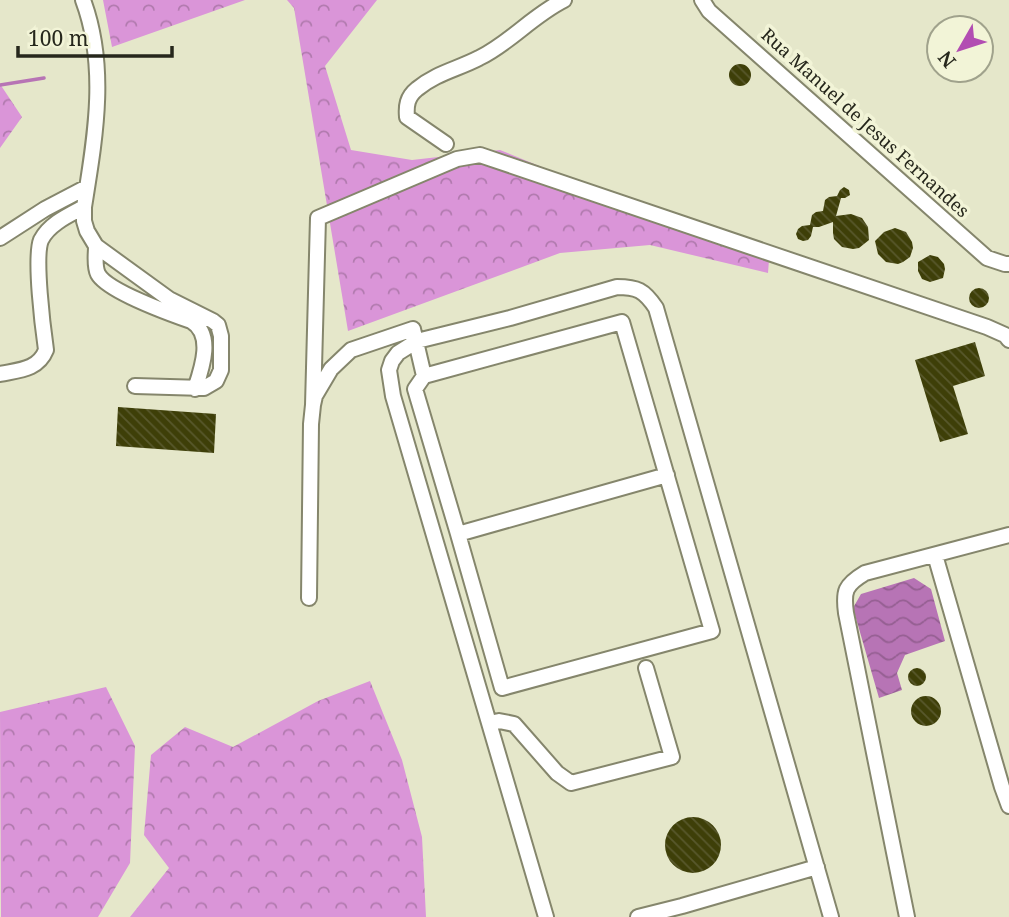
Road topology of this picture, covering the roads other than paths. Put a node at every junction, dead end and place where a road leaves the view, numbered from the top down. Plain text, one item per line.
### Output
1 (83, 0) edge
2 (564, 0) edge
3 (702, 0) edge
4 (446, 144) dead end
5 (87, 187) junction
6 (84, 207) junction
7 (0, 237) edge
8 (96, 246) junction
9 (1009, 264) edge
10 (166, 304) junction
11 (1009, 340) edge
12 (417, 341) junction
13 (0, 374) edge
14 (424, 376) junction
15 (135, 386) dead end
16 (313, 405) junction
17 (667, 475) junction
18 (458, 534) junction
19 (1009, 535) edge
20 (935, 555) junction
21 (309, 598) dead end
22 (646, 668) dead end
23 (489, 723) junction
24 (1009, 806) edge
25 (817, 867) junction
26 (684, 911) edge
27 (546, 917) edge
28 (638, 917) edge
29 (831, 917) edge
30 (907, 917) edge

1 - 5 street
2 - 4 street
3 - 9 street, Rua Manuel de Jesus Fernandes
5 - 6 street
5 - 7 street
6 - 8 street
6 - 13 street
8 - 10 street
8 - 10 street
10 - 15 street
11 - 16 street
12 - 14 street
12 - 16 street
12 - 23 street
12 - 25 street
14 - 17 street
14 - 18 street
16 - 21 street
17 - 18 street
17 - 18 street
19 - 20 street
20 - 24 street
20 - 30 street
22 - 23 street
23 - 27 street
25 - 26 street
25 - 29 street
26 - 28 street

